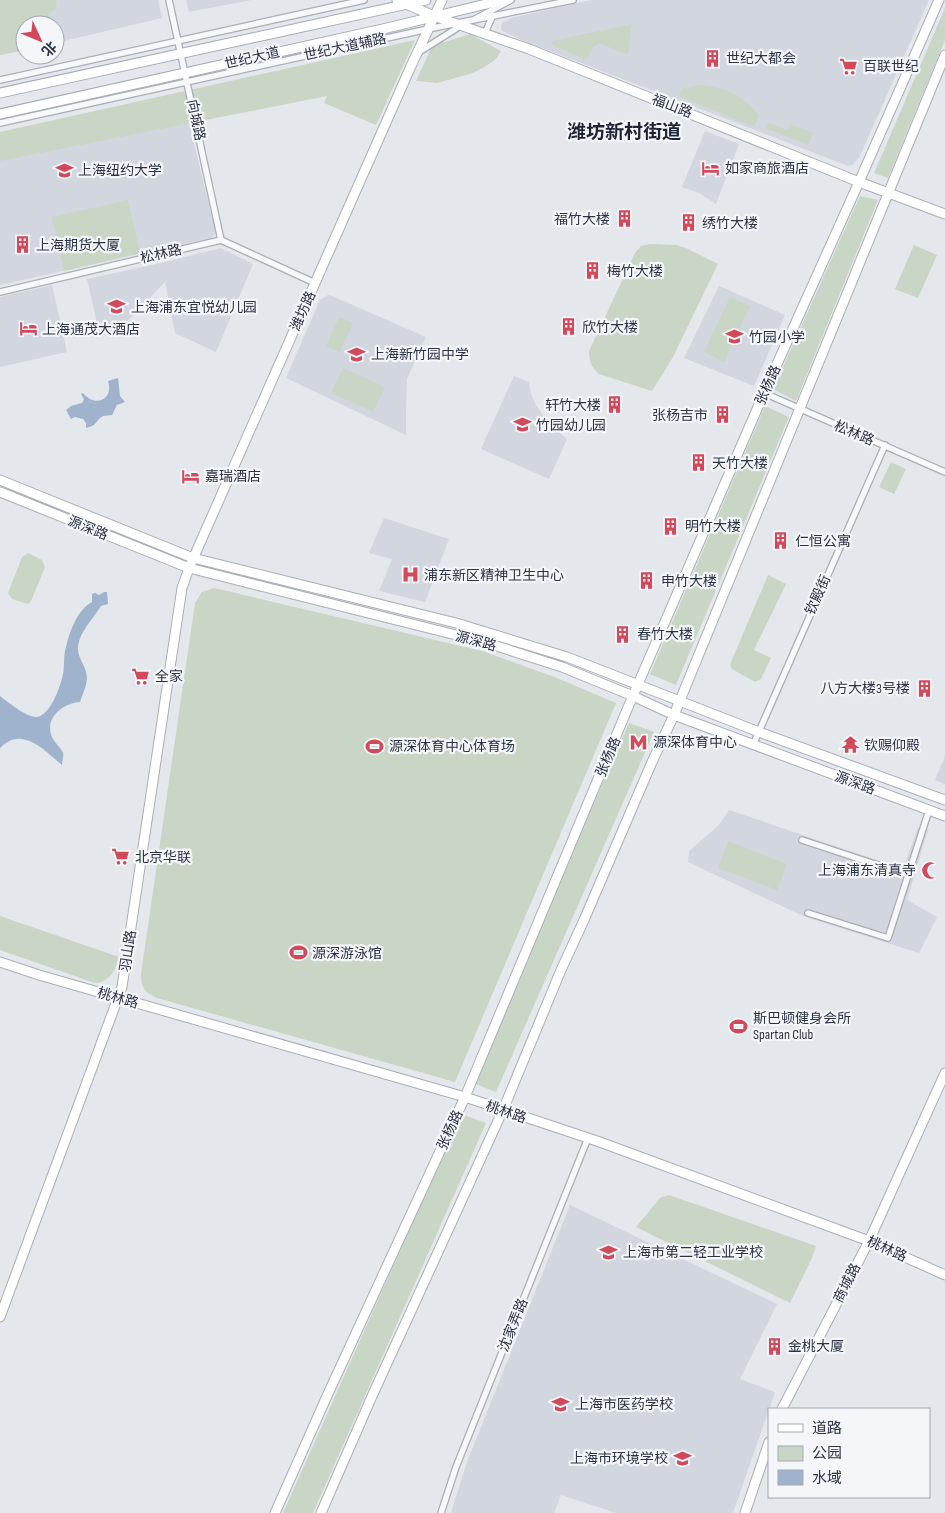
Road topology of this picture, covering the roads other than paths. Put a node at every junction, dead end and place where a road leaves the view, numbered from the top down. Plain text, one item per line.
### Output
1 (169, 0) edge
2 (364, 0) edge
3 (426, 0) edge
4 (442, 0) edge
5 (503, 0) edge
6 (511, 0) edge
7 (573, 0) edge
8 (939, 0) edge
9 (401, 2) edge
10 (434, 16) junction
11 (492, 17) junction
12 (463, 24) junction
13 (428, 29) junction
14 (485, 33) junction
15 (178, 41) junction
16 (417, 53) junction
17 (181, 54) junction
18 (945, 55) edge
19 (187, 78) junction
20 (0, 80) edge
21 (0, 93) edge
22 (0, 114) edge
23 (0, 123) edge
24 (859, 182) junction
25 (888, 193) junction
26 (945, 214) edge
27 (222, 240) junction
28 (315, 283) junction
29 (0, 292) edge
30 (764, 393) junction
31 (800, 409) junction
32 (885, 445) junction
33 (945, 472) edge
34 (0, 480) edge
35 (0, 492) edge
36 (193, 558) junction
37 (189, 568) junction
38 (638, 686) junction
39 (633, 696) junction
40 (680, 702) junction
41 (674, 715) junction
42 (758, 732) junction
43 (753, 745) junction
44 (945, 800) edge
45 (929, 810) junction
46 (945, 816) edge
47 (802, 840) dead end
48 (908, 874) junction
49 (808, 913) dead end
50 (0, 962) edge
51 (118, 998) junction
52 (945, 1074) edge
53 (465, 1097) junction
54 (503, 1110) junction
55 (588, 1138) junction
56 (869, 1241) junction
57 (945, 1275) edge
58 (0, 1317) edge
59 (783, 1408) edge
60 (768, 1445) edge
61 (275, 1513) edge
62 (320, 1513) edge
63 (441, 1513) edge
64 (745, 1513) edge

1 - 15 street, 向城路
2 - 15 street
3 - 9 main road, 世纪大道
4 - 10 main road, 潍坊路
5 - 10 main road, 世纪大道
6 - 12 street
7 - 11 street, 世纪大道辅路
8 - 24 main road, 张杨路
9 - 10 main road, 福山路
9 - 17 main road, 世纪大道
10 - 12 main road, 福山路
10 - 13 main road, 潍坊路
10 - 19 main road, 世纪大道
11 - 12 street, 世纪大道辅路
11 - 14 street
12 - 13 street, 世纪大道辅路
12 - 14 main road, 福山路
12 - 16 street
13 - 16 main road, 潍坊路
13 - 19 street, 世纪大道辅路
14 - 24 main road, 福山路
15 - 17 street, 向城路
15 - 20 street
16 - 28 main road, 潍坊路
17 - 19 street, 向城路
17 - 21 main road, 世纪大道
18 - 25 main road
19 - 22 main road, 世纪大道
19 - 23 street, 世纪大道辅路
19 - 27 street, 向城路
24 - 25 main road, 福山路
24 - 30 main road, 张杨路
25 - 26 main road, 福山路
25 - 31 main road
27 - 28 street
27 - 29 street, 松林路
28 - 36 main road, 潍坊路
30 - 31 street, 松林路
30 - 38 main road, 张杨路
31 - 32 street, 松林路
31 - 40 main road
32 - 33 street, 松林路
32 - 42 street, 钦殿街
34 - 36 main road, 源深路
35 - 37 main road, 源深路
36 - 37 main road, 潍坊路
36 - 38 main road, 源深路
37 - 39 main road, 源深路
37 - 51 main road, 羽山路
38 - 39 main road, 张杨路
38 - 40 main road, 源深路
39 - 41 main road, 源深路
39 - 53 main road, 张杨路
40 - 41 main road
40 - 42 main road, 源深路
41 - 43 main road, 源深路
41 - 54 main road
42 - 43 street, 钦殿街
42 - 44 main road, 源深路
43 - 45 main road, 源深路
45 - 46 main road, 源深路
45 - 48 street
47 - 48 street
48 - 49 street
50 - 51 main road, 桃林路
51 - 53 main road, 桃林路
51 - 58 main road, 羽山路
52 - 56 main road, 商城路
53 - 54 main road, 桃林路
53 - 61 main road, 张杨路
54 - 55 main road, 桃林路
54 - 62 main road
55 - 56 main road, 桃林路
55 - 63 street, 沈家弄路
56 - 57 main road, 桃林路
56 - 59 main road, 商城路
60 - 64 main road

